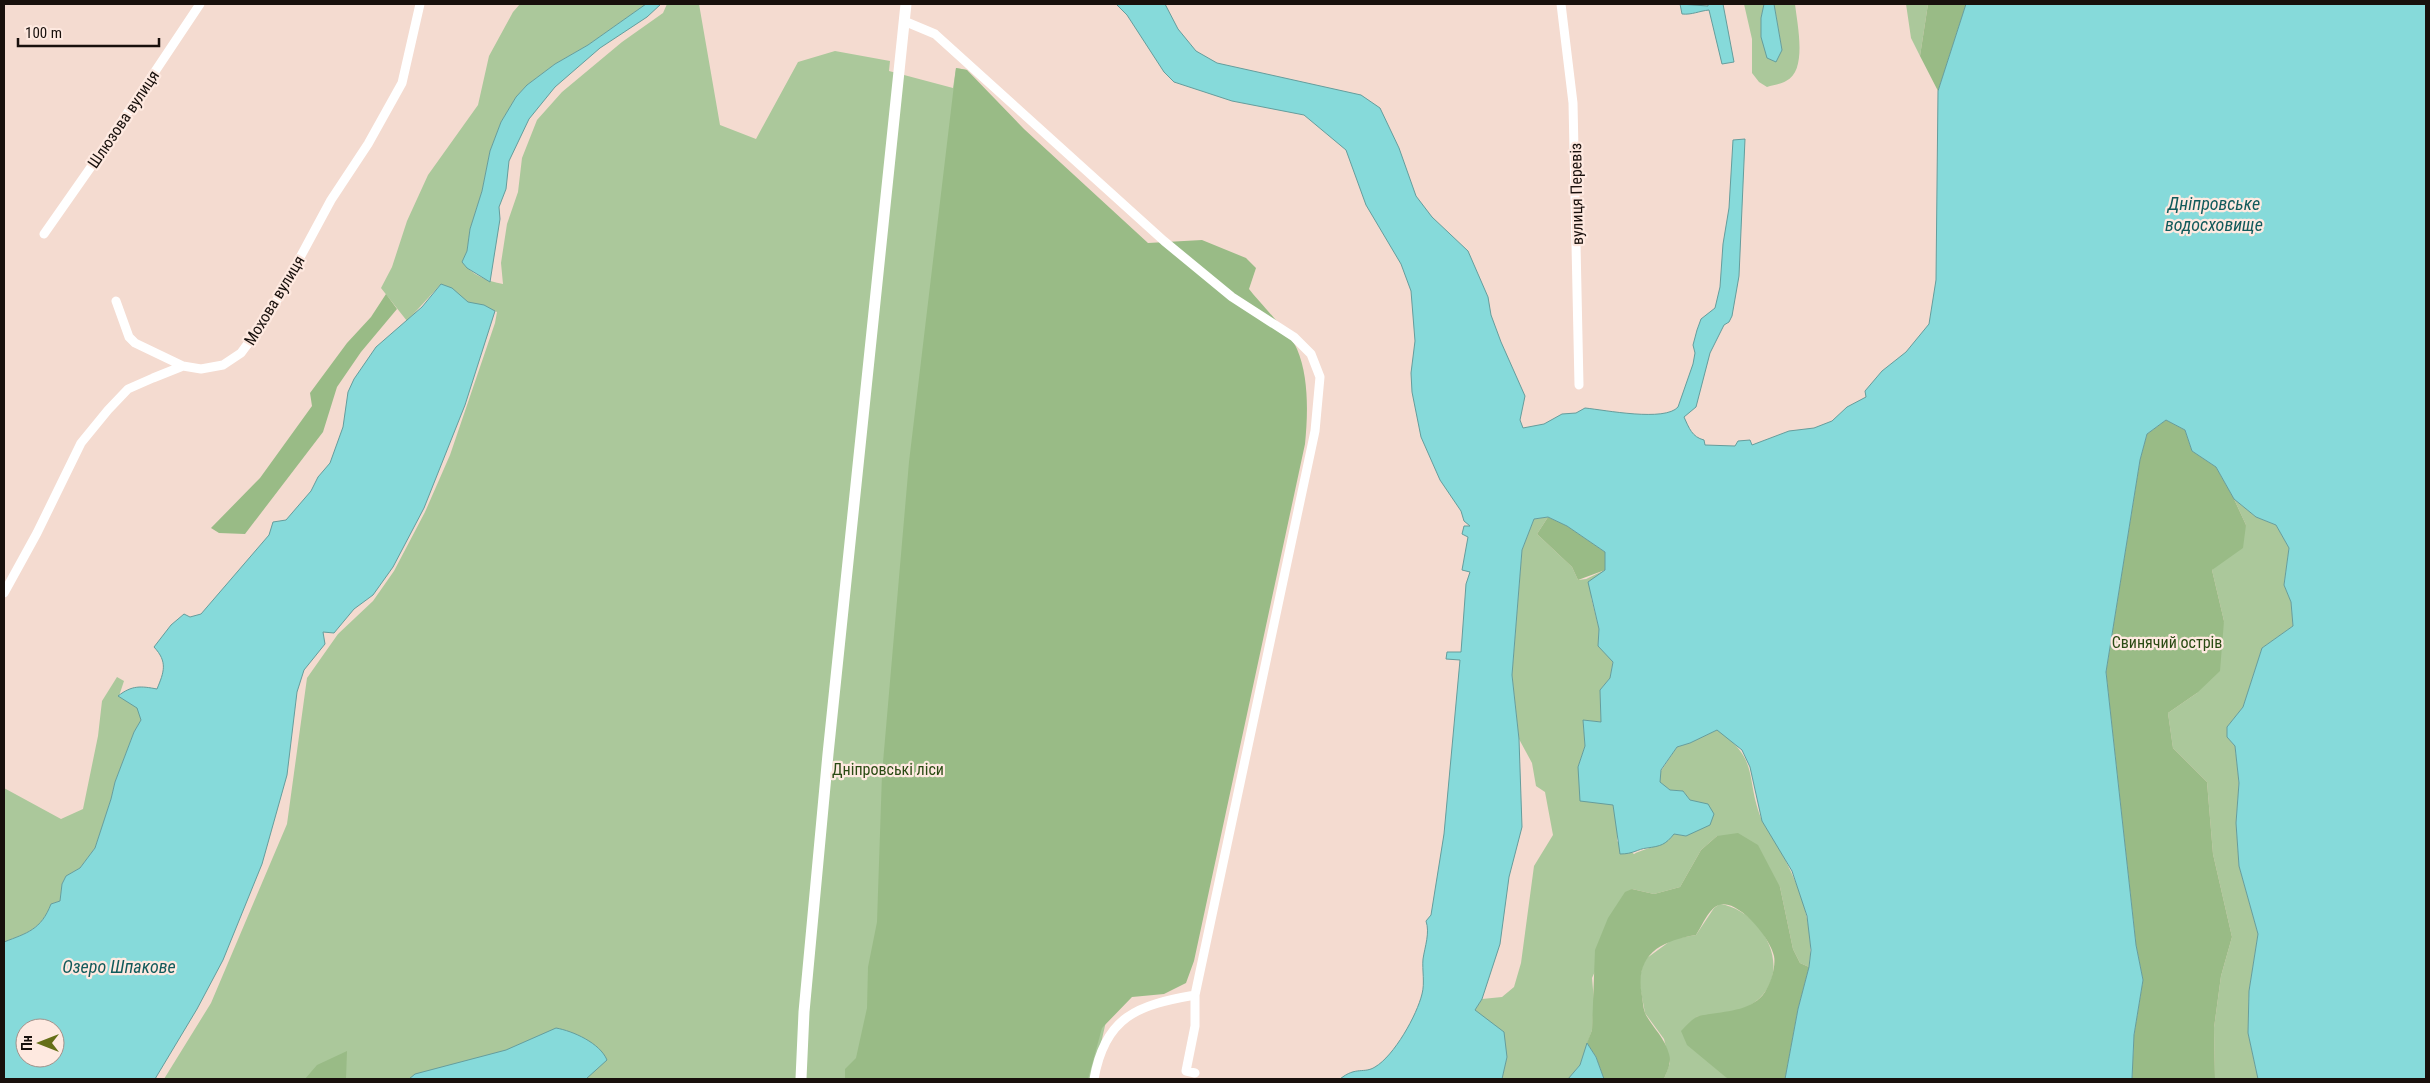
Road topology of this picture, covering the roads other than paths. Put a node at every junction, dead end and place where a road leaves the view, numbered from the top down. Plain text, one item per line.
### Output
1 (200, 4) edge
2 (420, 4) edge
3 (906, 4) edge
4 (1561, 4) edge
5 (904, 21) junction
6 (44, 234) dead end
7 (116, 301) dead end
8 (183, 366) junction
9 (1579, 385) dead end
10 (4, 593) edge
11 (1195, 995) junction
12 (1195, 1073) dead end
13 (801, 1079) edge
14 (1094, 1079) edge

1 - 6 street, Шлюзова вулиця
2 - 8 street, Мохова вулиця
3 - 5 main road
4 - 9 street, вулиця Перевіз
5 - 11 street
5 - 13 main road
7 - 8 street
8 - 10 street, Мохова вулиця
11 - 12 street
11 - 14 street

